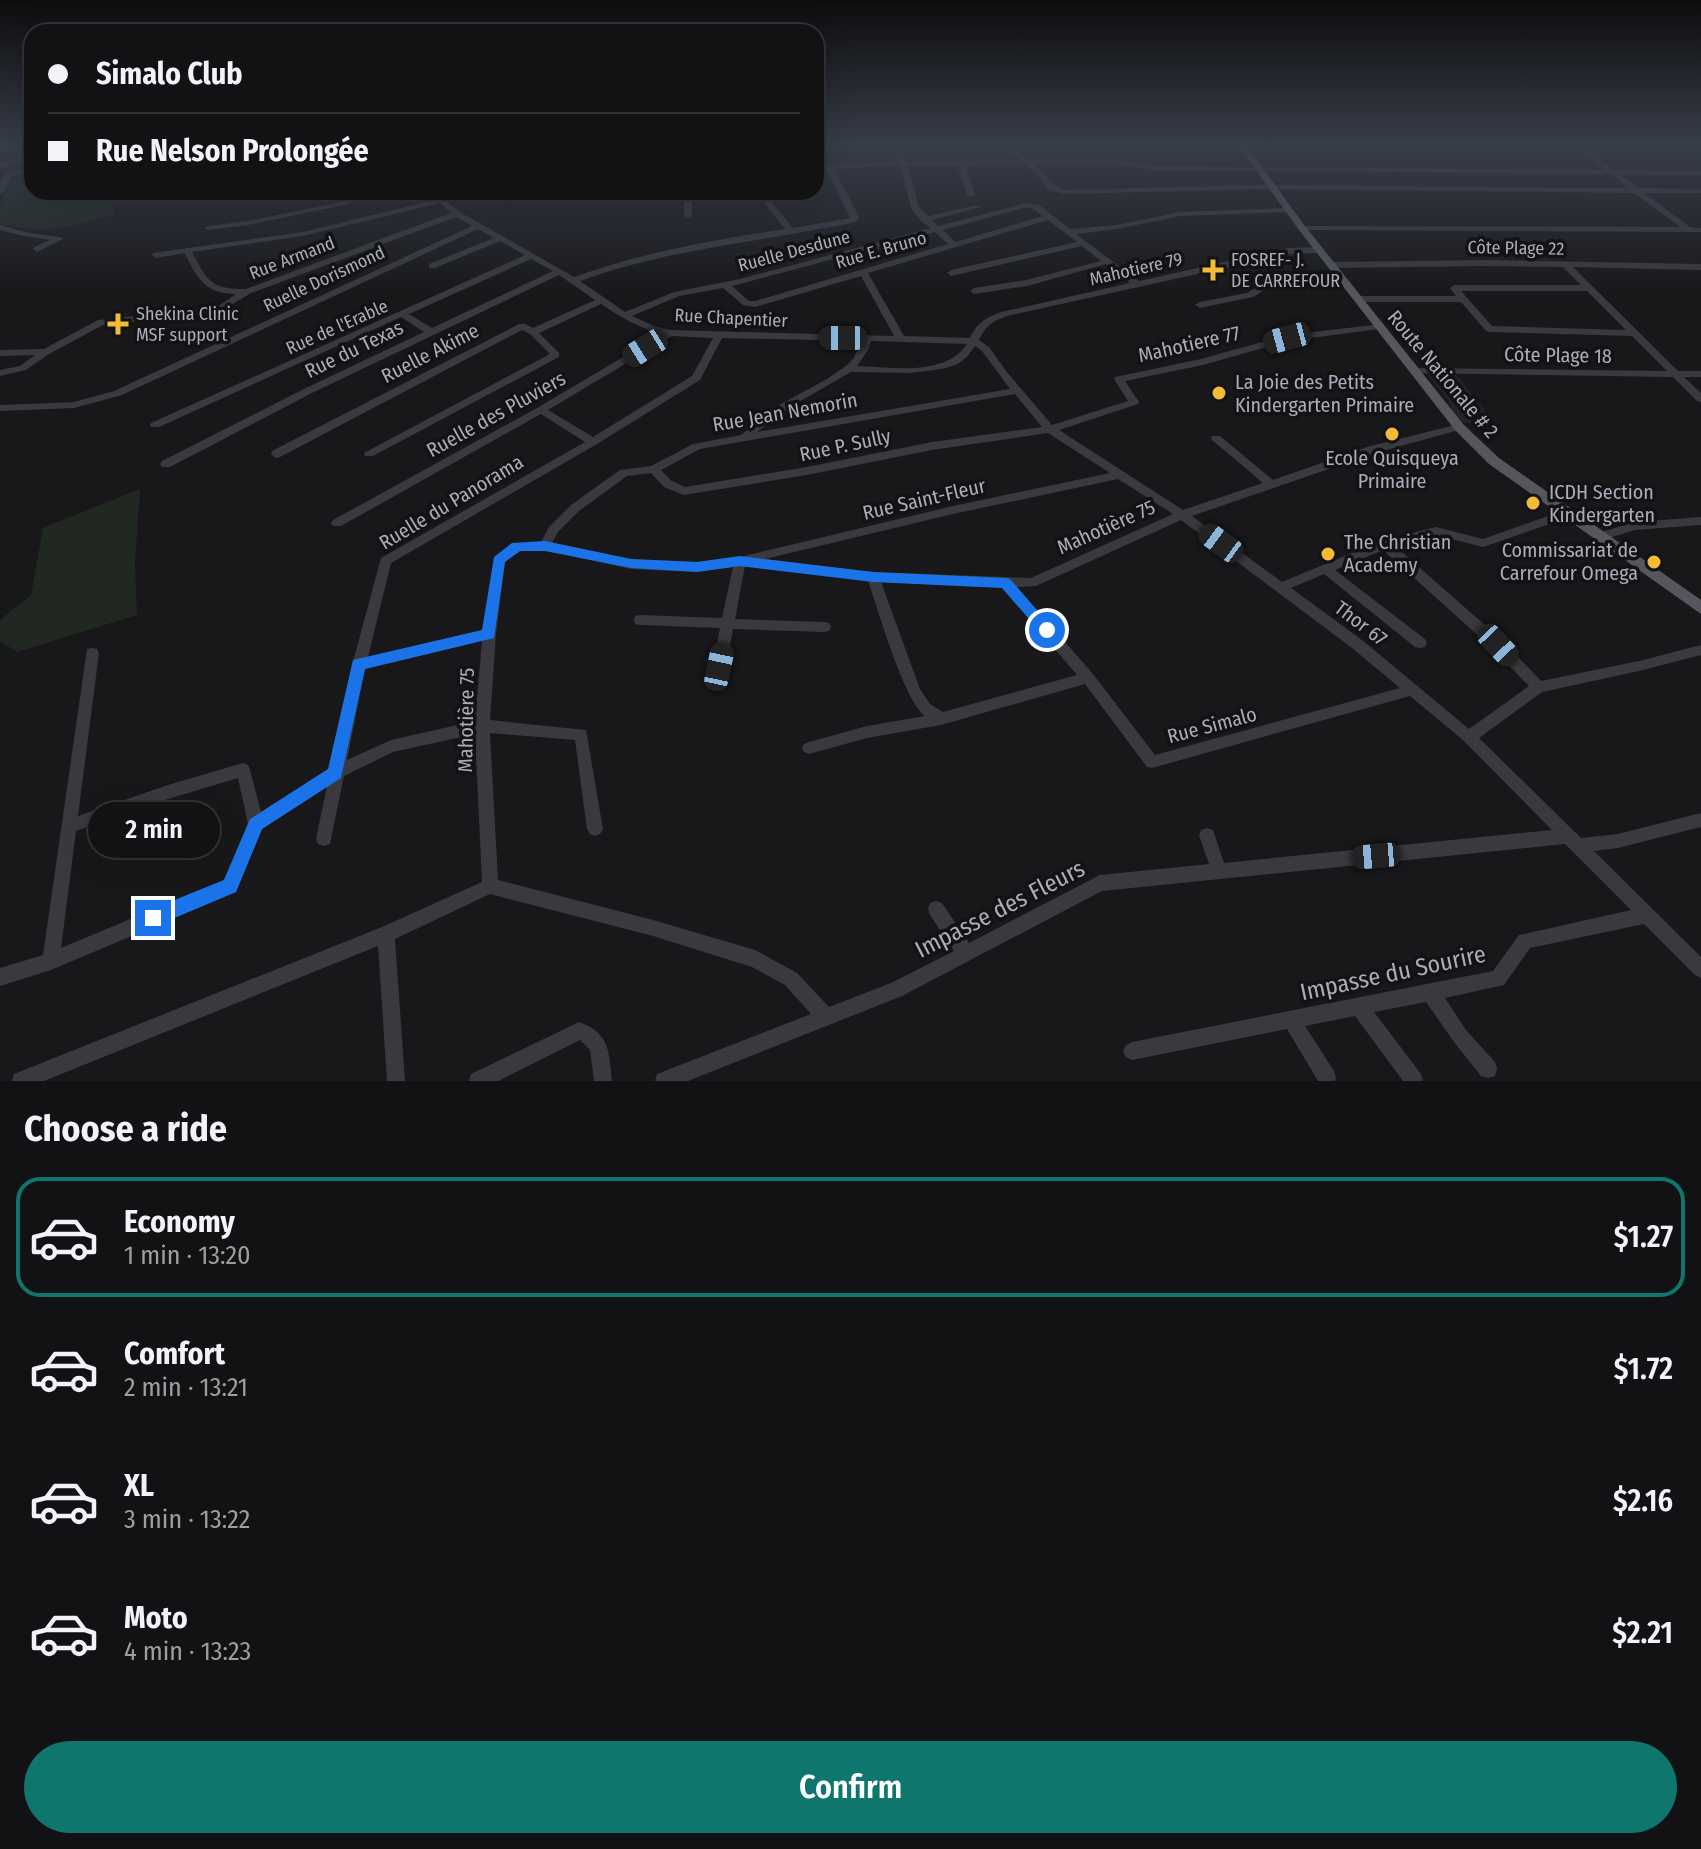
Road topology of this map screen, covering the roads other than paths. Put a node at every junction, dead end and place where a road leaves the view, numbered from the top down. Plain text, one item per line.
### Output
1 (844, 195) edge
2 (911, 195) edge
3 (1277, 195) edge
4 (1643, 195) edge
5 (362, 200) edge
6 (425, 200) edge
7 (440, 200) edge
8 (688, 200) edge
9 (768, 200) edge
10 (977, 207) dead end
11 (1288, 210) junction
12 (457, 214) junction
13 (688, 216) dead end
14 (1049, 217) junction
15 (924, 219) junction
16 (478, 226) junction
17 (0, 227) edge
18 (208, 228) dead end
19 (1302, 228) junction
20 (936, 229) junction
21 (790, 230) junction
22 (1688, 230) junction
23 (1701, 230) edge
24 (1069, 232) junction
25 (499, 239) junction
26 (1081, 244) junction
27 (954, 246) junction
28 (37, 249) dead end
29 (187, 250) junction
30 (1320, 250) junction
31 (156, 255) dead end
32 (532, 255) junction
33 (1105, 262) junction
34 (1331, 265) junction
35 (1566, 265) junction
36 (432, 266) dead end
37 (1701, 267) edge
38 (560, 271) junction
39 (863, 272) junction
40 (951, 273) dead end
41 (573, 280) junction
42 (1343, 281) junction
43 (1138, 285) junction
44 (726, 286) junction
45 (1590, 288) junction
46 (248, 291) junction
47 (974, 291) dead end
48 (1358, 299) junction
49 (1463, 299) junction
50 (601, 300) junction
51 (1200, 305) dead end
52 (404, 315) junction
53 (624, 316) junction
54 (1379, 326) junction
55 (431, 332) junction
56 (533, 332) junction
57 (670, 333) junction
58 (1634, 333) junction
59 (719, 335) junction
60 (867, 338) junction
61 (900, 338) junction
62 (974, 341) junction
63 (46, 352) junction
64 (0, 353) edge
65 (850, 369) junction
66 (1414, 371) junction
67 (0, 373) edge
68 (1676, 374) junction
69 (1701, 374) edge
70 (1017, 391) junction
71 (1701, 399) edge
72 (0, 408) edge
73 (541, 410) junction
74 (155, 425) dead end
75 (1459, 427) junction
76 (1050, 429) junction
77 (744, 437) junction
78 (1216, 438) dead end
79 (593, 442) junction
80 (369, 453) dead end
81 (276, 454) dead end
82 (166, 464) dead end
83 (654, 469) junction
84 (1118, 475) junction
85 (1271, 484) junction
86 (1566, 514) junction
87 (1182, 515) junction
88 (1701, 521) edge
89 (337, 523) dead end
90 (1599, 537) junction
91 (1385, 544) junction
92 (545, 546) junction
93 (740, 561) junction
94 (1325, 568) junction
95 (873, 577) junction
96 (1006, 583) junction
97 (1279, 588) junction
98 (1701, 608) edge
99 (640, 620) dead end
100 (728, 623) junction
101 (824, 627) dead end
102 (489, 634) junction
103 (1420, 643) dead end
104 (1701, 650) edge
105 (92, 653) dead end
106 (359, 665) junction
107 (719, 667) dead end
108 (1088, 678) junction
109 (1538, 687) junction
110 (1412, 690) junction
111 (941, 719) junction
112 (482, 726) junction
113 (1469, 737) junction
114 (809, 748) dead end
115 (335, 773) junction
116 (1701, 820) edge
117 (256, 824) junction
118 (68, 827) junction
119 (595, 829) dead end
120 (1207, 835) dead end
121 (324, 839) dead end
122 (1572, 841) junction
123 (1219, 870) junction
124 (490, 886) junction
125 (936, 909) dead end
126 (1646, 915) junction
127 (386, 934) junction
128 (966, 954) junction
129 (51, 961) junction
130 (1701, 969) edge
131 (0, 977) edge
132 (1430, 992) junction
133 (1358, 1006) junction
134 (827, 1018) junction
135 (1291, 1019) junction
136 (1132, 1051) dead end
137 (1488, 1069) dead end
138 (1327, 1078) dead end
139 (21, 1081) edge
140 (396, 1081) edge
141 (478, 1081) edge
142 (603, 1081) edge
143 (664, 1081) edge
144 (1414, 1081) edge

1 - 21 street
2 - 15 street
3 - 11 main road, Route Nationale # 2
4 - 22 street
5 - 18 street
6 - 29 street
7 - 12 street, Rue Chapentier
8 - 13 street
9 - 21 street
10 - 15 street
11 - 19 main road, Route Nationale # 2
11 - 24 street
12 - 16 street, Rue Chapentier
12 - 46 street, Rue Armand
14 - 20 street, Ruelle Desdune
14 - 24 street, Ruelle Desdune
14 - 27 street, Rue E. Bruno
15 - 20 street
16 - 25 street, Rue Chapentier
16 - 72 street, Ruelle Dorismond
17 - 28 street
19 - 22 street
19 - 30 main road, Route Nationale # 2
20 - 27 street
20 - 44 street, Ruelle Desdune
21 - 41 street
22 - 23 street
24 - 26 street, Ruelle Desdune
25 - 32 street, Rue Chapentier
25 - 36 street
26 - 33 street, Ruelle Desdune
26 - 40 street
27 - 39 street, Rue E. Bruno
29 - 31 street
29 - 46 street
30 - 34 main road, Route Nationale # 2
30 - 43 street, Mahotiere 79
32 - 38 street, Rue Chapentier
32 - 52 street, Rue de l'Erable
33 - 43 street, Ruelle Desdune
33 - 47 street
34 - 35 street, Côte Plage 22
34 - 42 main road, Route Nationale # 2
35 - 37 street, Côte Plage 22
35 - 45 street
38 - 41 street, Rue Chapentier
38 - 55 street, Rue du Texas
39 - 44 street, Rue E. Bruno
39 - 61 street
41 - 50 street, Rue Chapentier
42 - 48 main road, Route Nationale # 2
42 - 51 street
43 - 62 street, Mahotiere 79
44 - 53 street, Ruelle Desdune
45 - 49 street
45 - 58 street
46 - 63 street, Rue Armand
48 - 49 street
48 - 54 main road, Route Nationale # 2
49 - 58 street
50 - 53 street, Rue Chapentier
50 - 56 street, Ruelle Akime
52 - 55 street
52 - 74 street, Rue de l'Erable
53 - 57 street, Rue Chapentier
54 - 66 main road, Route Nationale # 2
54 - 76 street, Mahotiere 77
55 - 82 street, Rue du Texas
56 - 80 street
56 - 81 street, Ruelle Akime
57 - 59 street, Rue Chapentier
57 - 73 street, Ruelle des Pluviers
58 - 68 street
59 - 60 street, Rue Chapentier
59 - 79 street, Ruelle du Panorama
60 - 61 street, Rue Chapentier
60 - 65 street
61 - 62 street, Rue Chapentier
62 - 65 street, Mahotiere 79
62 - 70 street, Thor 67
63 - 64 street, Rue Armand
63 - 67 street
65 - 77 street
66 - 68 street, Côte Plage 18
66 - 75 main road, Route Nationale # 2
68 - 69 street, Côte Plage 18
68 - 71 street
70 - 76 street, Thor 67
70 - 77 street, Rue Jean Nemorin
73 - 79 street
73 - 89 street, Ruelle des Pluviers
75 - 85 street, Mahotière 75
75 - 86 main road, Route Nationale # 2
76 - 83 street, Rue P. Sully
76 - 84 street, Thor 67
77 - 83 street, Rue Jean Nemorin
78 - 85 street
79 - 106 street, Ruelle du Panorama
83 - 92 street, Rue Jean Nemorin
84 - 87 street, Thor 67
84 - 93 street, Rue Saint-Fleur
85 - 87 street, Mahotière 75
86 - 90 main road, Route Nationale # 2
86 - 91 street
87 - 96 street, Mahotière 75
87 - 97 street, Thor 67
88 - 90 street
90 - 98 main road, Route Nationale # 2
91 - 94 street
91 - 109 street
92 - 93 street, Mahotière 75
92 - 102 street, Mahotière 75
93 - 95 street, Mahotière 75
93 - 100 street
94 - 97 street
94 - 103 street
95 - 96 street, Mahotière 75
95 - 111 street
96 - 108 street, Rue Simalo
97 - 110 street, Thor 67
99 - 100 street
100 - 101 street
100 - 107 street
102 - 106 street
102 - 112 street, Mahotière 75
104 - 109 street
105 - 118 street
106 - 115 street, Ruelle du Panorama
108 - 110 street, Rue Simalo
108 - 111 street
109 - 113 street
110 - 113 street, Thor 67
111 - 114 street
112 - 115 street
112 - 119 street
112 - 124 street, Mahotière 75
113 - 122 street, Thor 67
115 - 117 street
115 - 121 street, Ruelle du Panorama
116 - 122 street, Impasse des Fleurs
117 - 118 street
117 - 129 street
118 - 129 street
120 - 123 street
122 - 123 street, Impasse des Fleurs
122 - 126 street, Thor 67
123 - 128 street, Impasse des Fleurs
124 - 127 street
124 - 134 street
125 - 128 street
126 - 130 street, Thor 67
126 - 132 street, Impasse du Sourire
127 - 139 street
127 - 140 street
128 - 134 street, Impasse des Fleurs
129 - 131 street
132 - 133 street, Impasse du Sourire
132 - 137 street
133 - 135 street, Impasse du Sourire
133 - 144 street
134 - 143 street, Impasse des Fleurs
135 - 136 street, Impasse du Sourire
135 - 138 street
141 - 142 street

